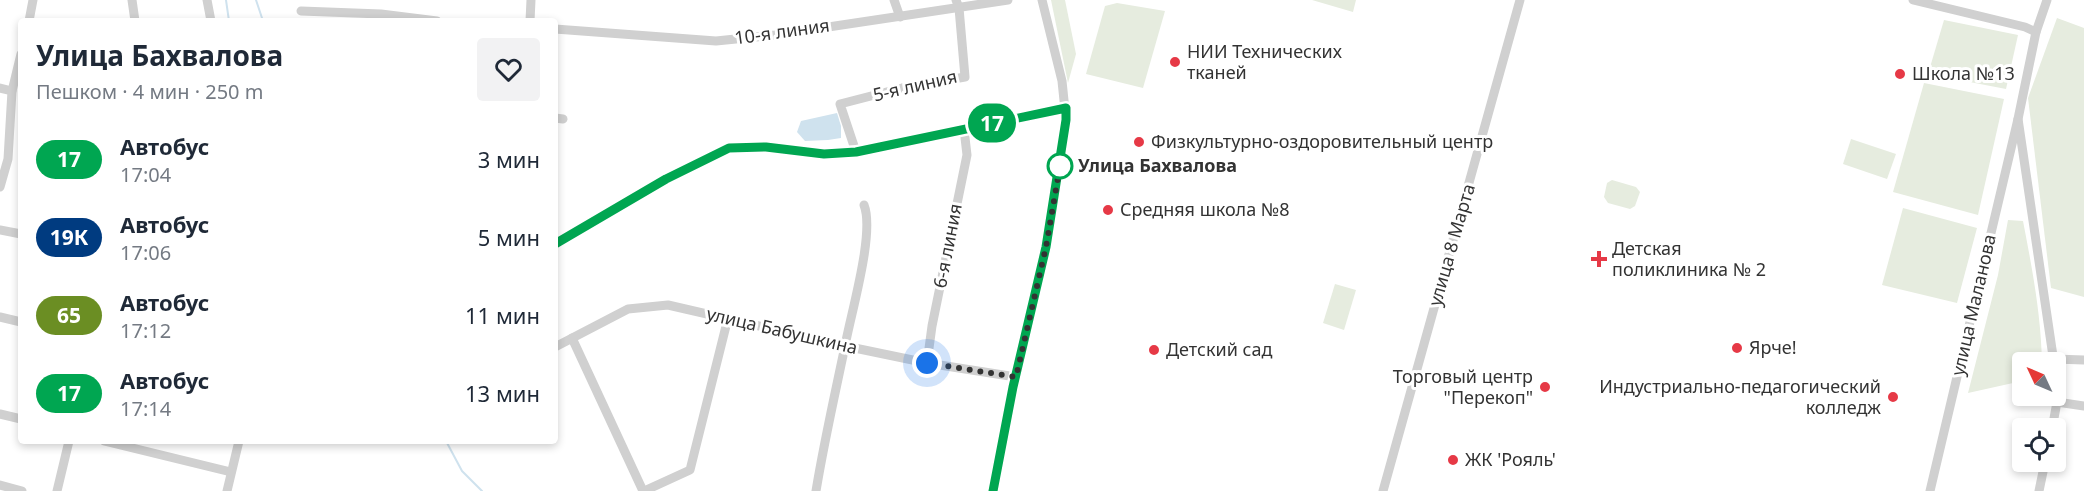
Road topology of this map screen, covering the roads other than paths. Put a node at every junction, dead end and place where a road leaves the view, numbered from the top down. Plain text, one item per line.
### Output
1 (33, 0) edge
2 (132, 0) edge
3 (207, 0) edge
4 (531, 0) edge
5 (894, 0) edge
6 (1008, 0) edge
7 (1042, 0) edge
8 (1520, 0) edge
9 (1913, 0) edge
10 (2047, 0) edge
11 (957, 4) edge
12 (301, 11) dead end
13 (900, 16) junction
14 (29, 18) edge
15 (135, 18) edge
16 (210, 18) edge
17 (413, 18) edge
18 (530, 18) edge
19 (558, 29) edge
20 (2036, 32) junction
21 (18, 66) edge
22 (0, 88) edge
23 (12, 91) junction
24 (1066, 108) junction
25 (2018, 119) junction
26 (964, 129) junction
27 (856, 152) junction
28 (0, 187) edge
29 (864, 205) dead end
30 (0, 230) edge
31 (18, 233) edge
32 (558, 242) edge
33 (0, 317) edge
34 (728, 318) junction
35 (18, 321) edge
36 (572, 338) junction
37 (558, 345) edge
38 (844, 346) junction
39 (2052, 352) edge
40 (2084, 360) edge
41 (2066, 362) edge
42 (927, 363) junction
43 (1016, 377) junction
44 (2066, 403) edge
45 (2084, 406) edge
46 (0, 414) edge
47 (18, 419) edge
48 (68, 444) edge
49 (116, 444) edge
50 (238, 444) edge
51 (231, 472) junction
52 (2043, 472) edge
53 (0, 485) edge
54 (22, 491) edge
55 (57, 491) edge
56 (227, 491) edge
57 (643, 491) edge
58 (816, 491) edge
59 (993, 491) edge
60 (1383, 491) edge
61 (1930, 491) edge
62 (2039, 491) edge

1 - 14 street
2 - 15 street
3 - 16 street
4 - 18 street
5 - 13 street
6 - 11 street, 10-я линия
7 - 24 street
8 - 60 street, улица 8 Марта
9 - 20 street
10 - 20 street, улица Маланова
11 - 13 street, 10-я линия
11 - 27 street, 5-я линия
12 - 17 street
13 - 19 street, 10-я линия
20 - 25 street, улица Маланова
21 - 23 street
22 - 23 street
23 - 28 street
24 - 26 street
24 - 43 street
25 - 39 street, улица Маланова
25 - 61 street, улица Маланова
26 - 27 street
26 - 42 street, 6-я линия
27 - 32 street
29 - 38 street
30 - 31 street
33 - 35 street
34 - 36 street, улица Бабушкина
34 - 38 street, улица Бабушкина
34 - 57 street
36 - 37 street, улица Бабушкина
36 - 57 street
38 - 42 street, улица Бабушкина
38 - 58 street
40 - 41 street
42 - 43 street, улица Бабушкина
43 - 59 street
44 - 45 street
46 - 47 street
48 - 55 street
49 - 51 street
50 - 51 street
51 - 56 street
52 - 62 street
53 - 54 street

